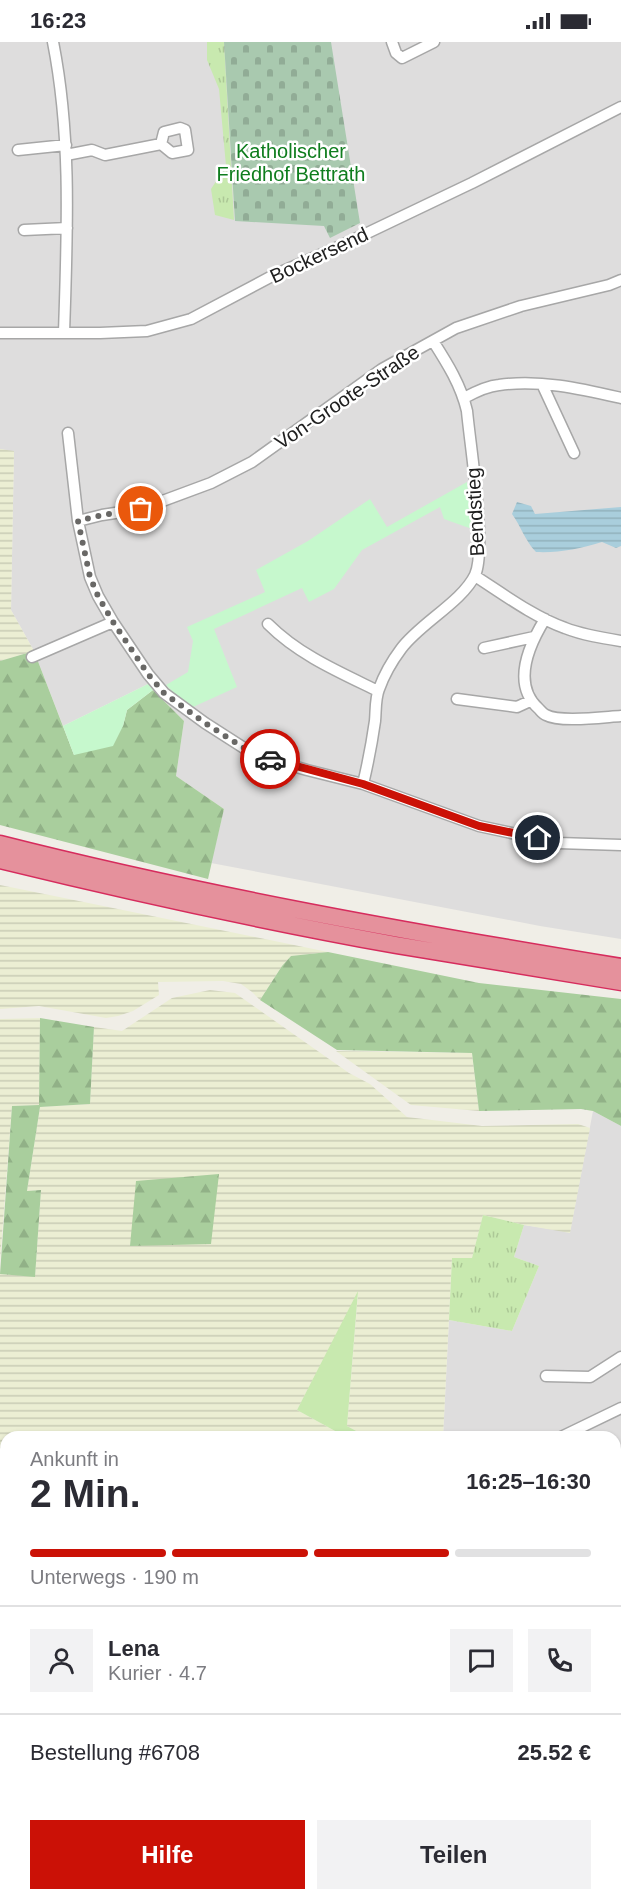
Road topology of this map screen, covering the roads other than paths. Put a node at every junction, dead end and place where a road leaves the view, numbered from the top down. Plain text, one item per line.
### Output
1 (53, 42) edge
2 (392, 42) edge
3 (434, 42) edge
4 (621, 107) edge
5 (161, 144) dead end
6 (18, 150) dead end
7 (66, 150) junction
8 (67, 228) junction
9 (24, 230) dead end
10 (621, 280) edge
11 (0, 333) edge
12 (64, 333) junction
13 (433, 340) junction
14 (542, 384) junction
15 (464, 398) junction
16 (621, 398) edge
17 (68, 433) dead end
18 (574, 453) dead end
19 (78, 521) junction
20 (475, 576) junction
21 (545, 619) junction
22 (113, 622) junction
23 (268, 624) dead end
24 (534, 637) junction
25 (621, 641) edge
26 (484, 648) dead end
27 (32, 657) dead end
28 (378, 691) junction
29 (457, 699) dead end
30 (530, 701) junction
31 (621, 716) edge
32 (363, 784) junction
33 (0, 844) edge
34 (621, 845) edge
35 (0, 860) edge
36 (621, 967) edge
37 (621, 982) edge
38 (621, 1357) edge
39 (546, 1376) dead end
40 (621, 1408) edge
41 (573, 1431) edge

1 - 7 street
2 - 3 street
4 - 12 street, Bockersend
5 - 7 street
6 - 7 street
7 - 8 street
8 - 9 street
8 - 12 street
10 - 13 street, Von-Groote-Straße
11 - 12 street, Bockersend
13 - 15 street, Bendstieg
13 - 19 street, Von-Groote-Straße
14 - 15 street
14 - 16 street
14 - 18 street
15 - 20 street, Bendstieg
17 - 19 street
19 - 22 street
20 - 21 street
20 - 28 street, Bendstieg
21 - 24 street
21 - 25 street
22 - 27 street
22 - 32 street
23 - 28 street
24 - 26 street
24 - 30 street
28 - 32 street, Bendstieg
29 - 30 street
30 - 31 street
32 - 34 street
33 - 36 highway
35 - 37 highway
38 - 39 street
40 - 41 street

